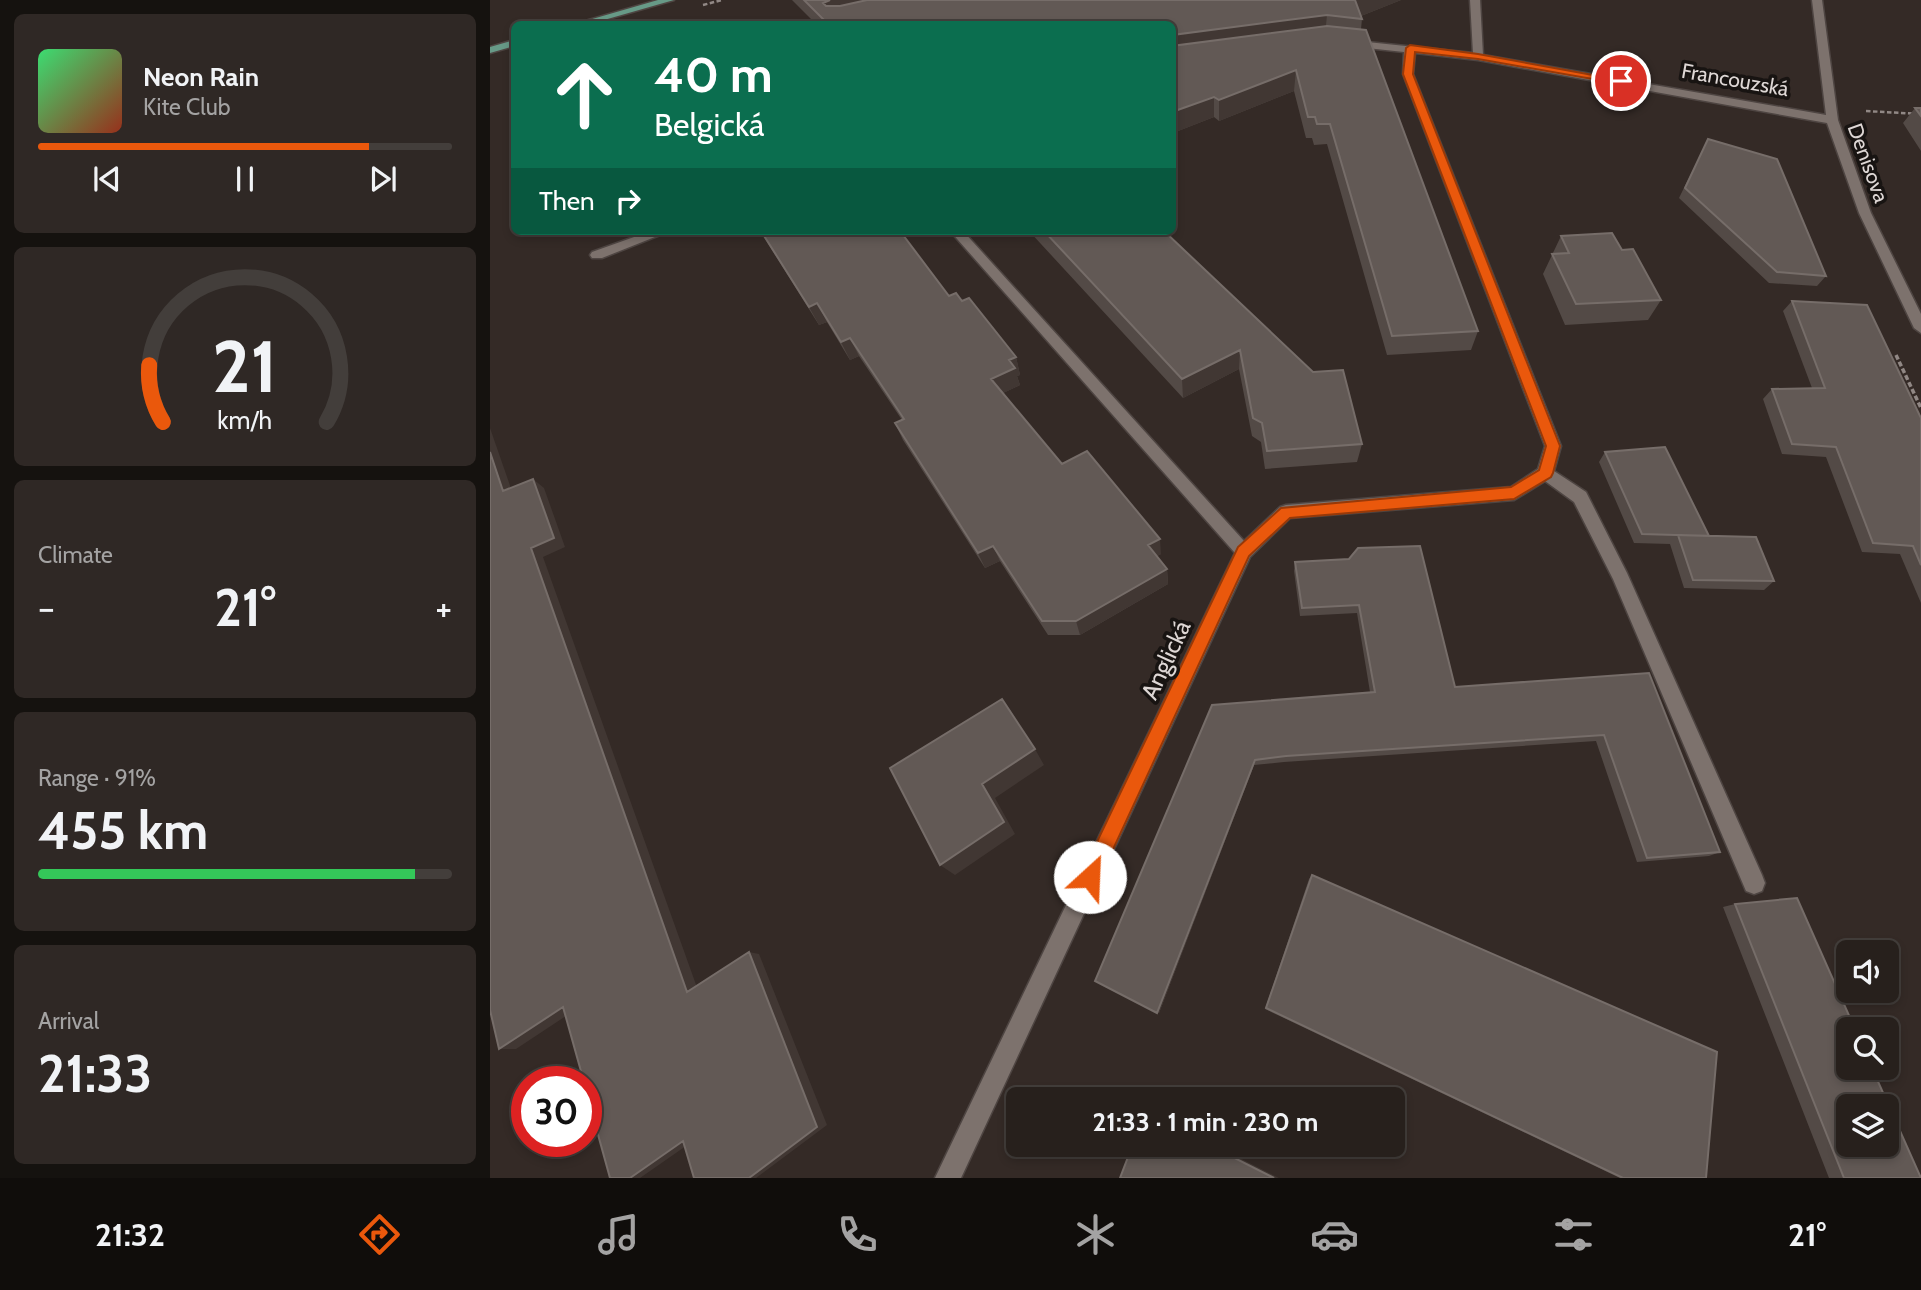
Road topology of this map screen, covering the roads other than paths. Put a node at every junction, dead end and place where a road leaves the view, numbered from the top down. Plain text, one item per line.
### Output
1 (669, 0) edge
2 (1475, 0) edge
3 (1817, 0) edge
4 (591, 21) edge
5 (1337, 42) edge
6 (511, 44) edge
7 (1410, 48) junction
8 (490, 50) edge
9 (1478, 57) junction
10 (1831, 114) junction
11 (653, 235) edge
12 (960, 235) edge
13 (597, 255) dead end
14 (1921, 328) edge
15 (1545, 473) junction
16 (1244, 552) junction
17 (1754, 883) dead end
18 (948, 1178) edge

1 - 4 main road
2 - 9 street
3 - 10 street, Denisova
5 - 7 street, Francouzská
6 - 8 main road
7 - 9 street, Francouzská
7 - 15 street
9 - 10 street, Francouzská
10 - 14 street, Denisova
11 - 13 street
12 - 16 street
15 - 16 street
15 - 17 street
16 - 18 street, Anglická

